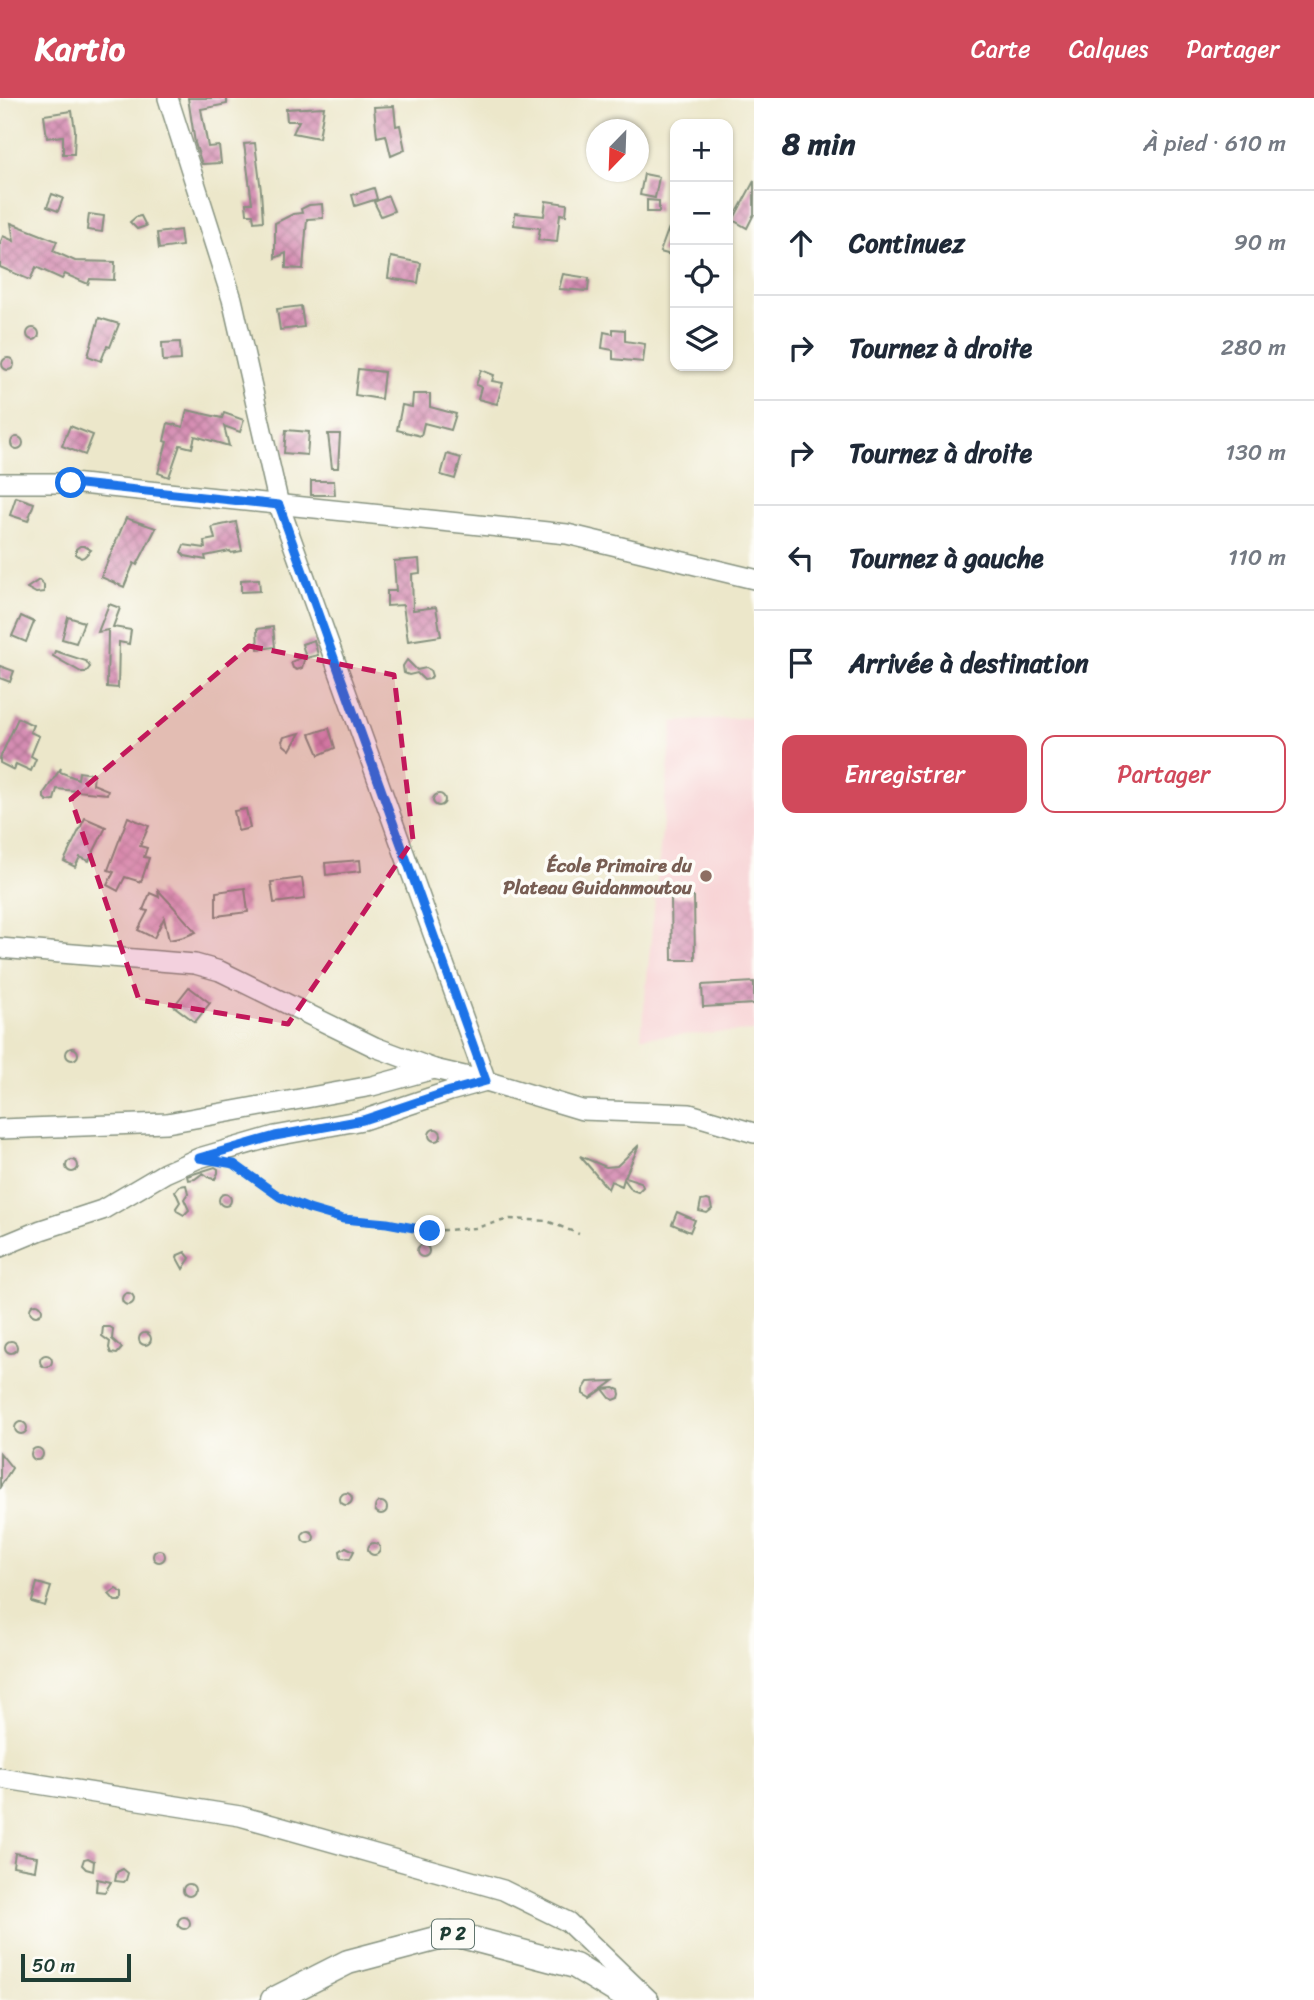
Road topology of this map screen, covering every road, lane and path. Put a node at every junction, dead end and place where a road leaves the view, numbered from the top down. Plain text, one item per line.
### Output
1 (168, 98) edge
2 (0, 483) edge
3 (279, 505) junction
4 (754, 579) edge
5 (0, 948) edge
6 (434, 1069) junction
7 (486, 1081) junction
8 (0, 1129) edge
9 (754, 1133) edge
10 (234, 1164) dead end
11 (579, 1234) dead end
12 (0, 1247) edge
13 (0, 1778) edge
14 (273, 2000) edge
15 (631, 2000) edge
16 (649, 2000) edge

1 - 3 street
2 - 3 street
3 - 4 street
3 - 7 street
5 - 6 street
6 - 7 street
6 - 8 street
7 - 9 street
7 - 12 street
10 - 11 path
13 - 16 street
14 - 15 main road, P 2

